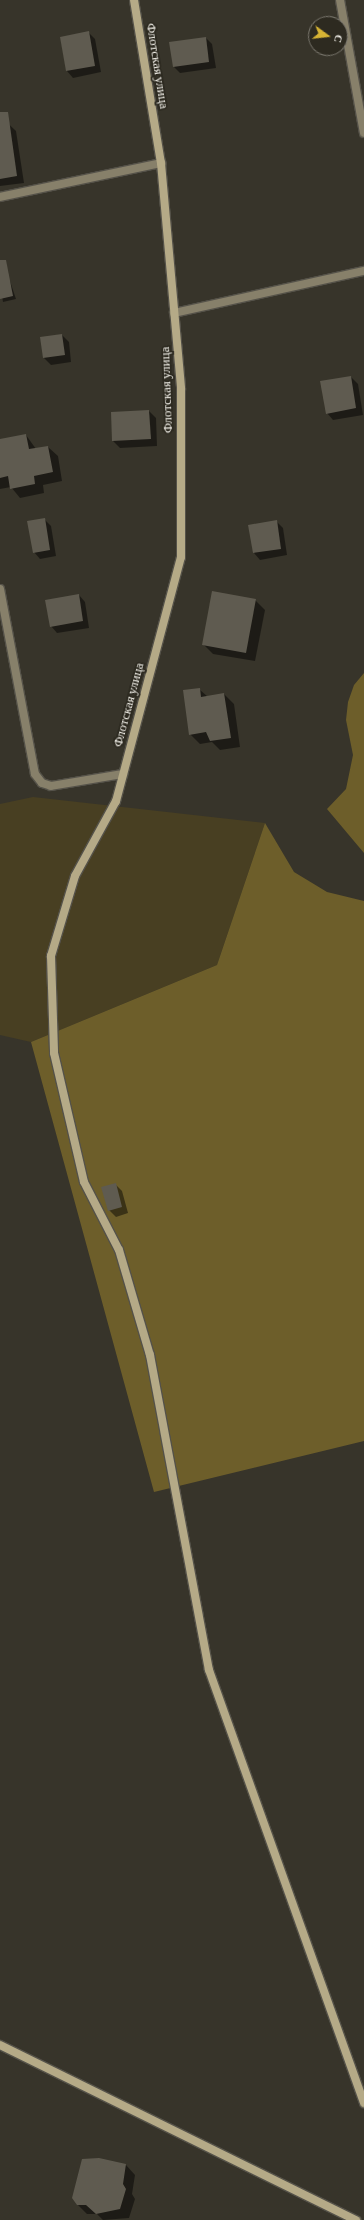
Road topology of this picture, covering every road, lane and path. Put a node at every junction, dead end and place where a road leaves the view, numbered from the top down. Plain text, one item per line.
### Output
1 (134, 0) edge
2 (340, 0) edge
3 (364, 133) edge
4 (161, 163) junction
5 (0, 197) edge
6 (364, 271) edge
7 (174, 313) junction
8 (0, 589) edge
9 (123, 774) junction
10 (0, 2044) edge
11 (364, 2104) edge
12 (356, 2220) edge

1 - 4 street, Флотская улица
2 - 3 street
4 - 5 street
4 - 7 street, Флотская улица
6 - 7 street
7 - 9 street, Флотская улица
8 - 9 street
9 - 11 street, Флотская улица
10 - 12 street

